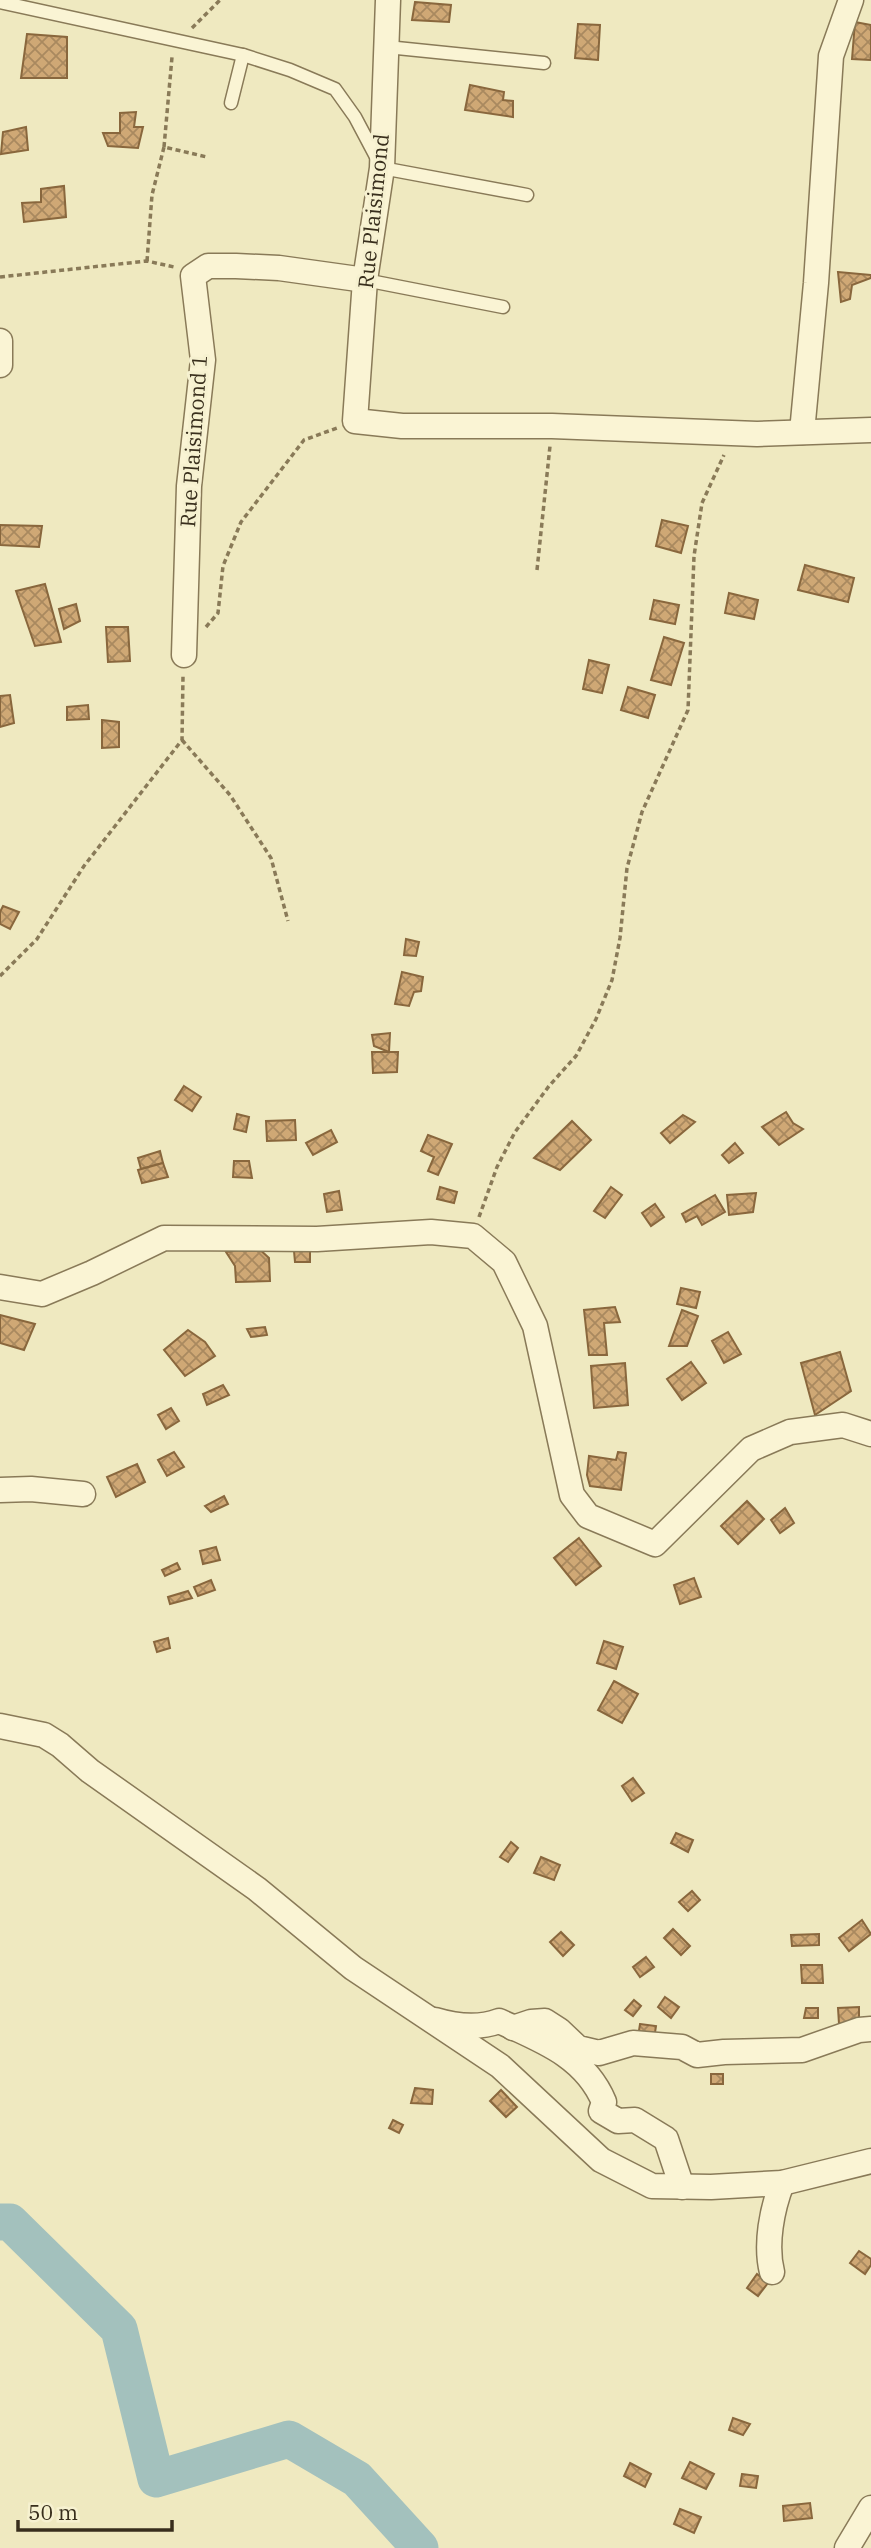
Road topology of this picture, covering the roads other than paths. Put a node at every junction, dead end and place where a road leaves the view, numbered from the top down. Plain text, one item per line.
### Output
1 (388, 0) edge
2 (851, 0) edge
3 (0, 2) edge
4 (387, 47) junction
5 (243, 55) junction
6 (544, 63) dead end
7 (231, 103) dead end
8 (382, 169) junction
9 (527, 195) dead end
10 (365, 279) junction
11 (503, 307) dead end
12 (0, 341) edge
13 (0, 365) edge
14 (871, 430) edge
15 (802, 432) junction
16 (184, 655) road end
17 (0, 1287) edge
18 (871, 1434) edge
19 (0, 1490) edge
20 (83, 1494) dead end
21 (0, 1726) edge
22 (427, 2018) junction
23 (513, 2028) junction
24 (871, 2029) edge
25 (871, 2161) edge
26 (782, 2183) junction
27 (682, 2187) junction
28 (772, 2272) dead end
29 (871, 2508) edge
30 (847, 2548) edge

1 - 4 street, Rue Plaisimond
2 - 15 street
3 - 5 lane
4 - 6 lane
4 - 8 street, Rue Plaisimond
5 - 7 lane
5 - 8 lane
8 - 9 lane
8 - 10 street, Rue Plaisimond
10 - 11 lane
10 - 15 street, Rue Plaisimond
10 - 16 street, Rue Plaisimond 1
12 - 13 street
14 - 15 street
17 - 18 street
19 - 20 street
21 - 22 street
22 - 23 street
22 - 27 street
23 - 24 street
23 - 27 street
25 - 26 street
26 - 27 street
26 - 28 street
29 - 30 street

